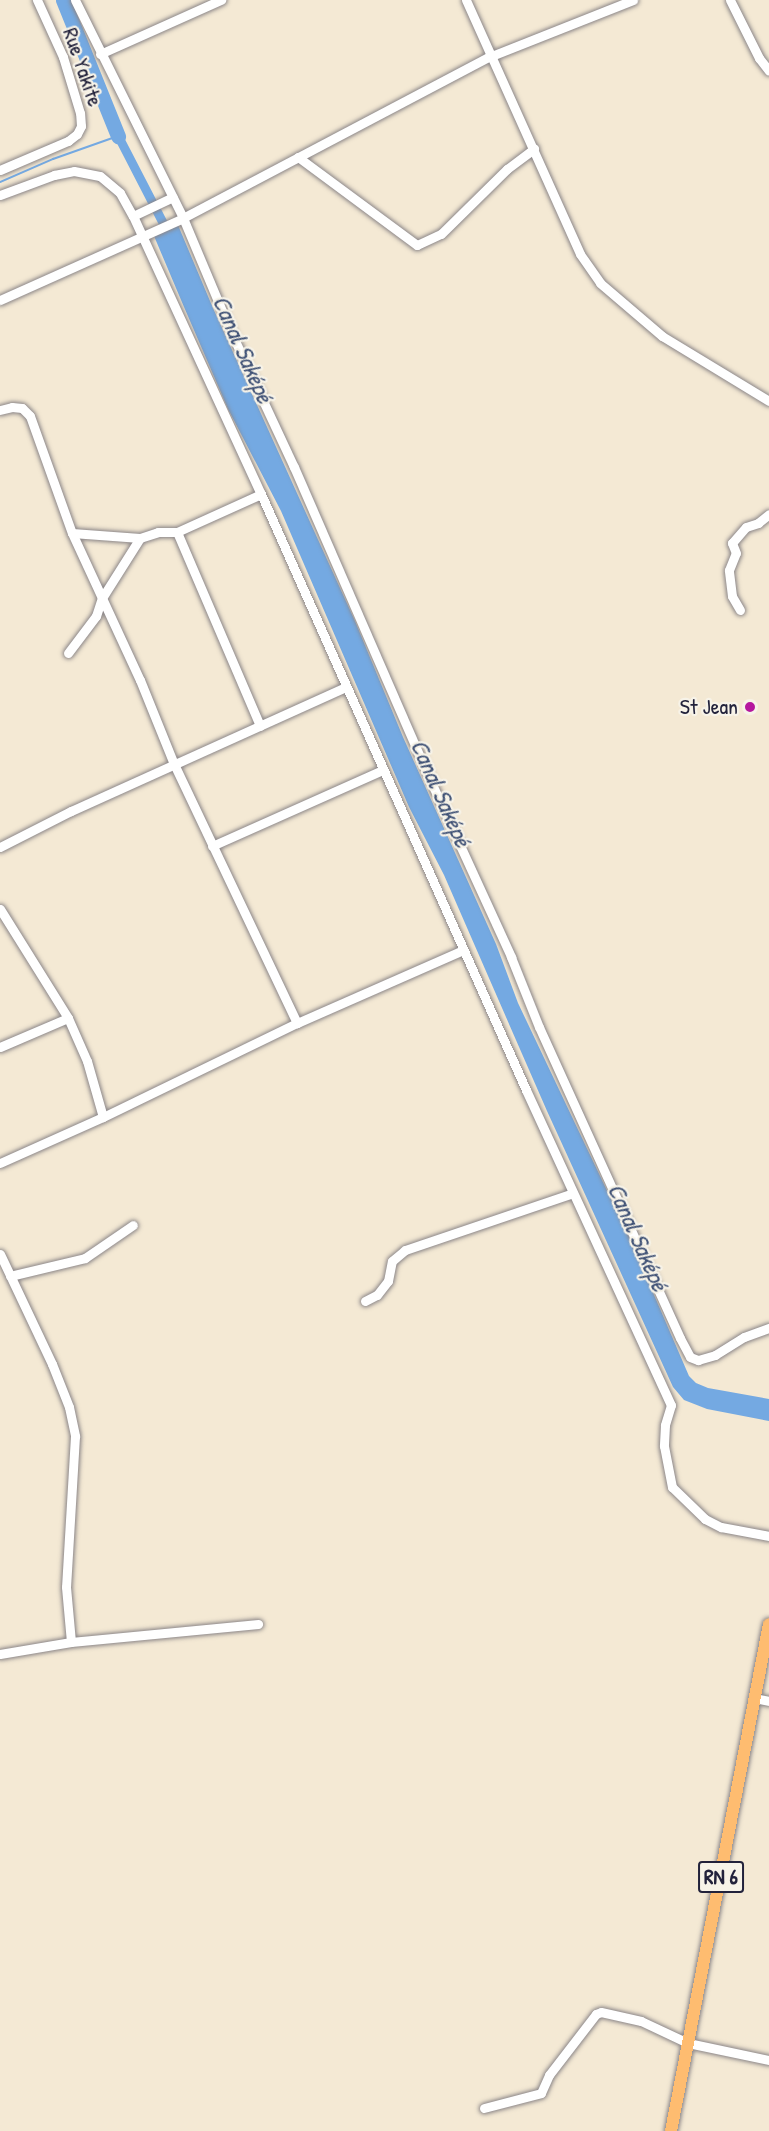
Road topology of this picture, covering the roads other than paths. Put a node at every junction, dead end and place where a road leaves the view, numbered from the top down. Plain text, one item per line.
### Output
1 (37, 0) edge
2 (75, 0) edge
3 (221, 0) edge
4 (466, 0) edge
5 (633, 0) edge
6 (730, 0) edge
7 (100, 54) junction
8 (489, 57) junction
9 (769, 71) edge
10 (534, 149) junction
11 (298, 157) junction
12 (0, 170) edge
13 (0, 195) edge
14 (173, 197) junction
15 (134, 216) junction
16 (183, 218) junction
17 (142, 237) junction
18 (0, 300) edge
19 (769, 401) edge
20 (0, 410) edge
21 (261, 494) junction
22 (769, 514) edge
23 (72, 532) junction
24 (177, 532) junction
25 (140, 538) junction
26 (102, 598) junction
27 (740, 610) dead end
28 (68, 653) dead end
29 (346, 687) junction
30 (260, 726) junction
31 (174, 764) junction
32 (383, 770) junction
33 (212, 846) junction
34 (0, 847) edge
35 (0, 909) edge
36 (463, 950) junction
37 (68, 1018) junction
38 (297, 1023) junction
39 (0, 1047) edge
40 (103, 1117) junction
41 (0, 1162) edge
42 (573, 1193) junction
43 (133, 1225) dead end
44 (0, 1254) edge
45 (3, 1267) edge
46 (10, 1276) junction
47 (365, 1301) dead end
48 (769, 1328) edge
49 (769, 1536) edge
50 (258, 1624) dead end
51 (769, 1624) edge
52 (71, 1642) junction
53 (0, 1654) edge
54 (754, 1698) junction
55 (769, 1701) edge
56 (688, 2043) junction
57 (769, 2060) edge
58 (484, 2108) dead end
59 (670, 2131) edge

1 - 12 street, Rue Yakite
2 - 7 street
3 - 7 street
4 - 8 street
5 - 8 street
6 - 9 street
7 - 14 street
8 - 10 street
8 - 11 street
10 - 11 street
10 - 19 street
11 - 16 street
13 - 15 street
14 - 15 street
14 - 16 street
15 - 17 street
16 - 17 street
16 - 48 street
17 - 18 street
17 - 21 street
20 - 23 street
21 - 24 street
21 - 29 street
22 - 27 street
23 - 25 street
23 - 26 street
24 - 25 street
24 - 30 street
25 - 26 street
26 - 28 street
26 - 31 street
29 - 30 street
29 - 32 street
30 - 31 street
31 - 33 street
31 - 34 street
32 - 33 street
32 - 36 street
33 - 38 street
35 - 37 street
36 - 38 street
36 - 42 street
37 - 39 street
37 - 40 street
38 - 40 street
40 - 41 street
42 - 47 street
42 - 49 street
43 - 46 street
44 - 45 street
45 - 46 street
46 - 52 street
50 - 52 street
51 - 54 main road, RN 6
52 - 53 street
54 - 55 street
54 - 56 main road, RN 6
56 - 57 street
56 - 58 street
56 - 59 main road, RN 6

